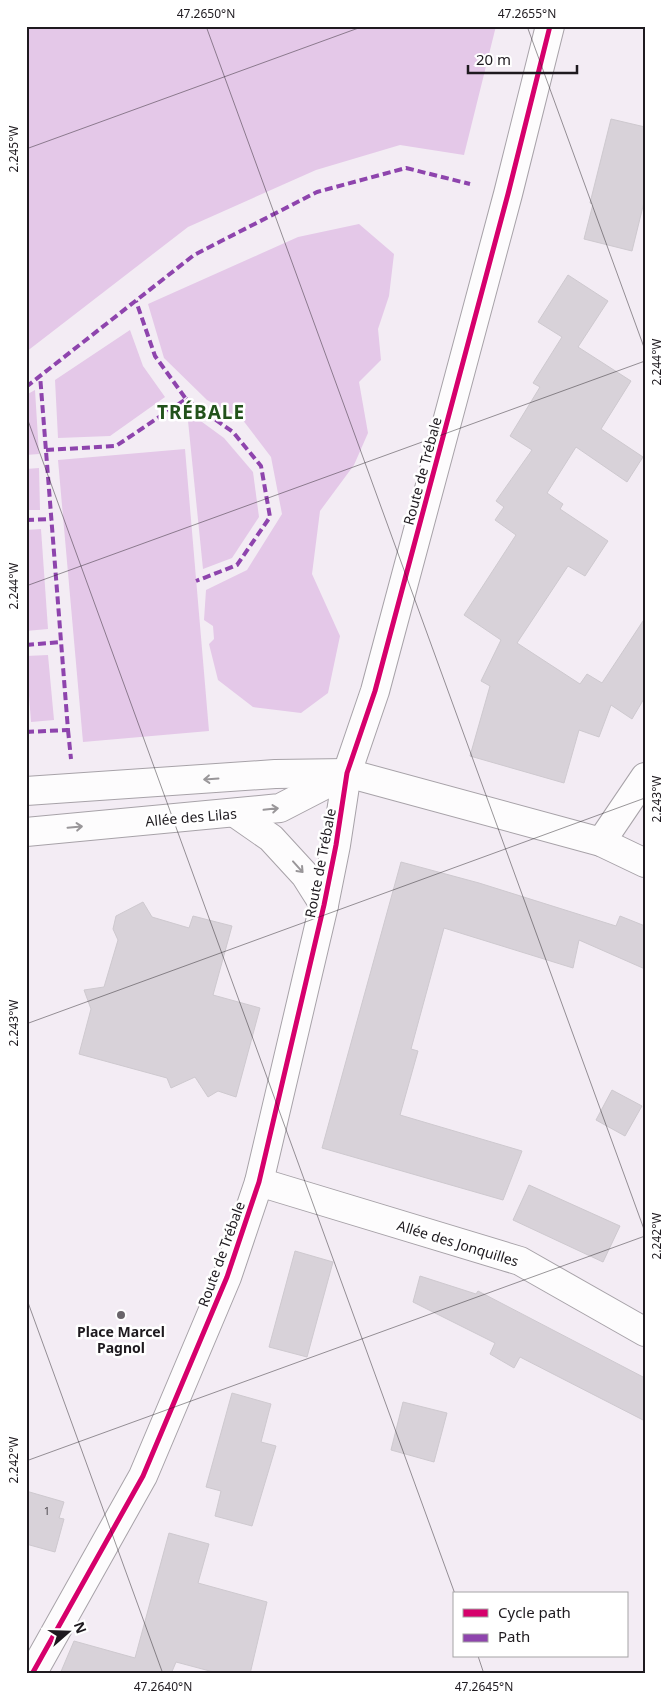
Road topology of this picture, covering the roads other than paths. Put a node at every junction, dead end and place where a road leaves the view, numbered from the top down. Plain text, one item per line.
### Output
1 (550, 26) edge
2 (348, 773) junction
3 (645, 777) edge
4 (26, 791) edge
5 (235, 813) junction
6 (26, 832) edge
7 (601, 842) junction
8 (645, 863) edge
9 (324, 906) junction
10 (259, 1182) junction
11 (645, 1332) edge
12 (32, 1674) edge

1 - 2 street, Route de Trébale
2 -> 4 street
5 -> 2 street, Allée des Lilas
2 - 7 street
2 - 9 street, Route de Trébale
3 - 7 street
6 -> 5 street, Allée des Lilas
5 -> 9 street
7 - 8 street
9 - 10 street, Route de Trébale
10 - 11 street, Allée des Jonquilles
10 - 12 street, Route de Trébale

